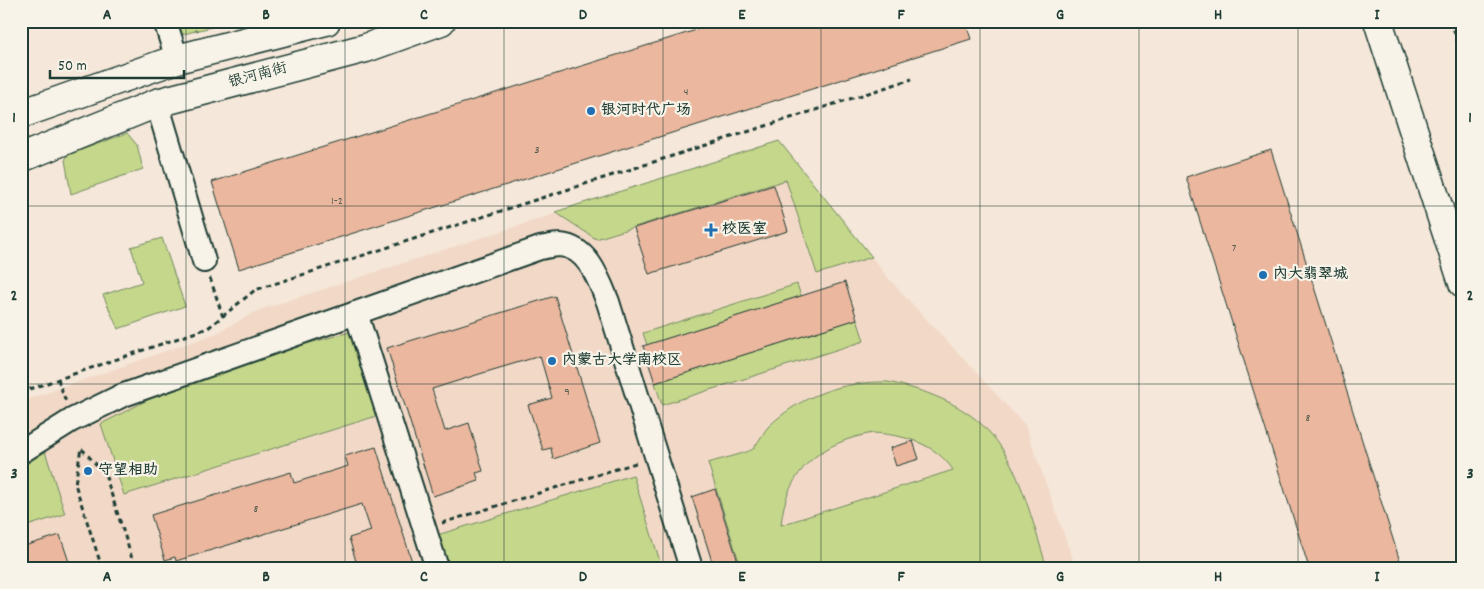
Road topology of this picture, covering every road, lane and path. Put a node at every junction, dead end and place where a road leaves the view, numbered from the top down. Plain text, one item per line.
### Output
1 (165, 21) edge
2 (194, 21) edge
3 (326, 21) edge
4 (441, 21) edge
5 (1378, 21) edge
6 (1450, 21) edge
7 (197, 31) dead end
8 (177, 59) junction
9 (1463, 60) edge
10 (912, 79) dead end
11 (157, 104) junction
12 (21, 114) edge
13 (21, 158) edge
14 (204, 261) joint
15 (1463, 284) edge
16 (356, 313) junction
17 (223, 317) junction
18 (21, 392) edge
19 (21, 452) edge
20 (656, 456) junction
21 (424, 529) junction
22 (102, 568) edge
23 (135, 568) edge
24 (437, 568) edge
25 (691, 568) edge

1 - 8 lane
2 - 7 path
3 - 8 main road
4 - 11 main road, 银河南街
5 - 15 main road
6 - 9 path
8 - 12 main road
10 - 17 path
11 - 13 main road, 银河南街
11 - 14 lane
14 - 17 path
16 - 19 lane
16 - 20 lane
16 - 21 lane
17 - 18 path
20 - 21 path
20 - 25 lane
21 - 24 lane
22 - 23 path

